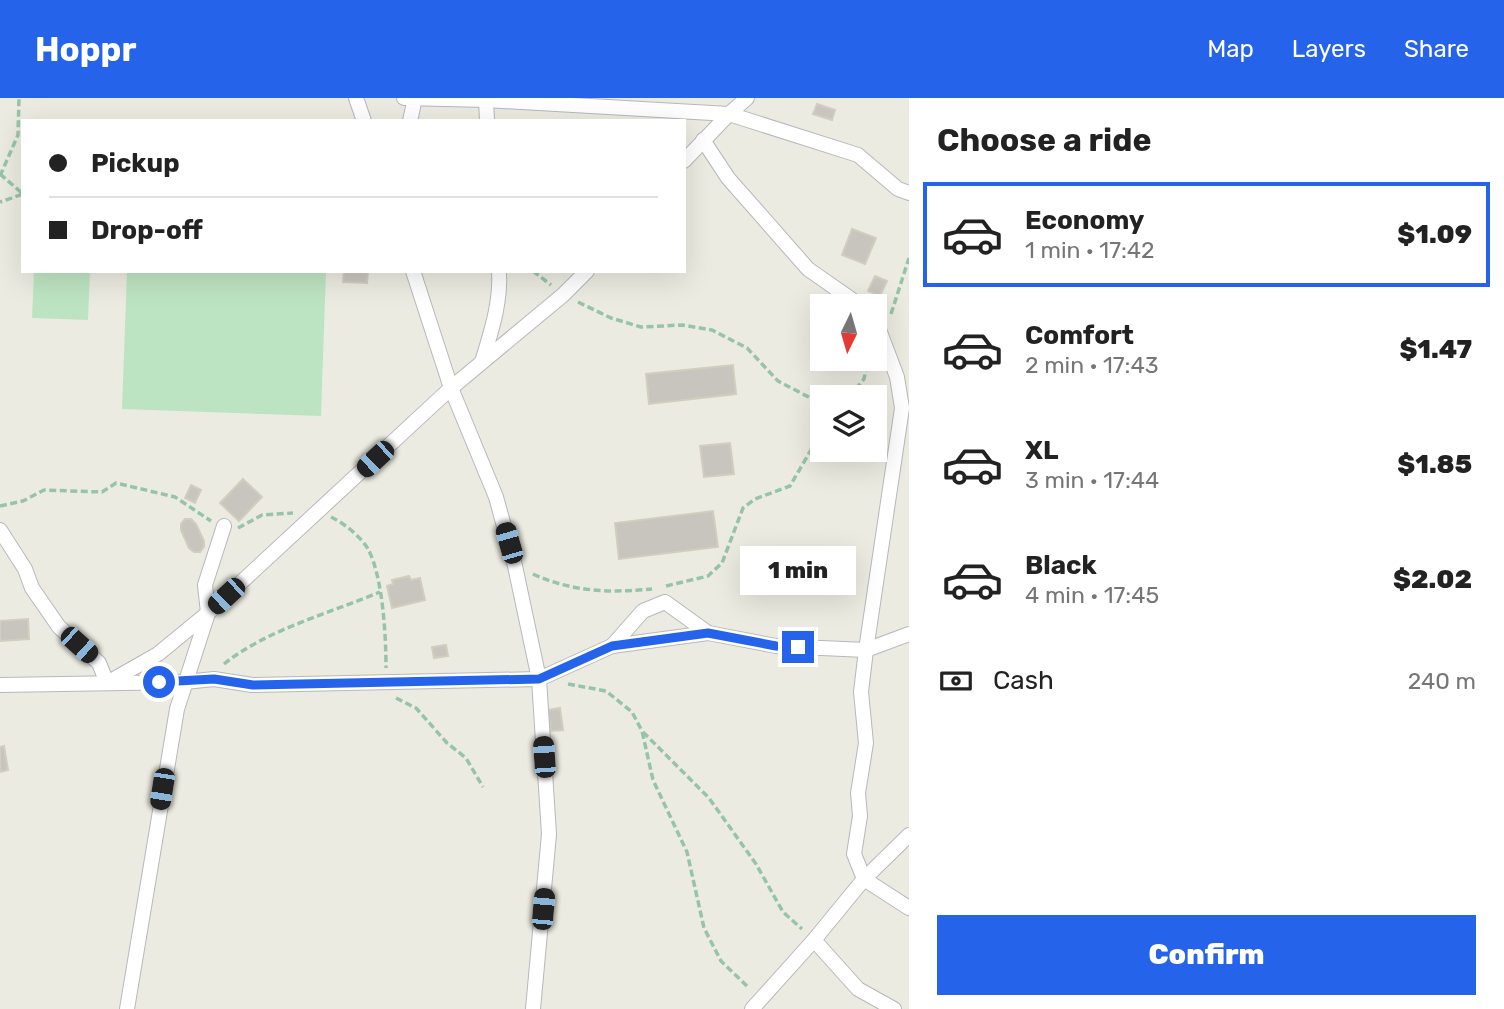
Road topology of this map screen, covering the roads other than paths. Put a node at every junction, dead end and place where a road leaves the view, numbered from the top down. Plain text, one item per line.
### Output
1 (356, 98) edge
2 (404, 98) edge
3 (415, 98) edge
4 (747, 98) edge
5 (465, 99) edge
6 (486, 100) junction
7 (643, 104) edge
8 (730, 114) junction
9 (363, 119) edge
10 (410, 119) edge
11 (486, 119) edge
12 (703, 140) junction
13 (686, 159) edge
14 (909, 194) edge
15 (414, 273) edge
16 (499, 273) edge
17 (585, 273) edge
18 (844, 294) edge
19 (887, 351) edge
20 (481, 363) junction
21 (451, 388) junction
22 (906, 413) edge
23 (223, 526) road end
24 (0, 530) edge
25 (5, 544) edge
26 (208, 613) junction
27 (708, 633) junction
28 (909, 634) edge
29 (612, 646) junction
30 (866, 650) junction
31 (539, 679) junction
32 (185, 682) junction
33 (107, 683) junction
34 (0, 685) edge
35 (909, 835) edge
36 (864, 879) junction
37 (909, 908) edge
38 (814, 940) junction
39 (757, 1004) edge
40 (127, 1009) edge
41 (533, 1009) edge
42 (894, 1009) edge

1 - 9 street
2 - 3 street
3 - 5 street
3 - 10 street
4 - 8 street
5 - 6 street
6 - 7 street
6 - 11 street
7 - 8 street
8 - 12 street
8 - 14 street
12 - 13 street
12 - 18 street
15 - 21 street
16 - 20 street
17 - 20 street
19 - 22 street
20 - 21 street
21 - 26 street
21 - 31 street
22 - 30 street
23 - 26 street
24 - 25 street
25 - 33 street
26 - 32 street
26 - 33 street
27 - 29 street
27 - 29 street
27 - 30 street
28 - 30 street
29 - 31 street
30 - 36 street
31 - 32 street
31 - 41 street
32 - 33 street
32 - 40 street
33 - 34 street
35 - 36 street
36 - 37 street
36 - 38 street
38 - 39 street
38 - 42 street

